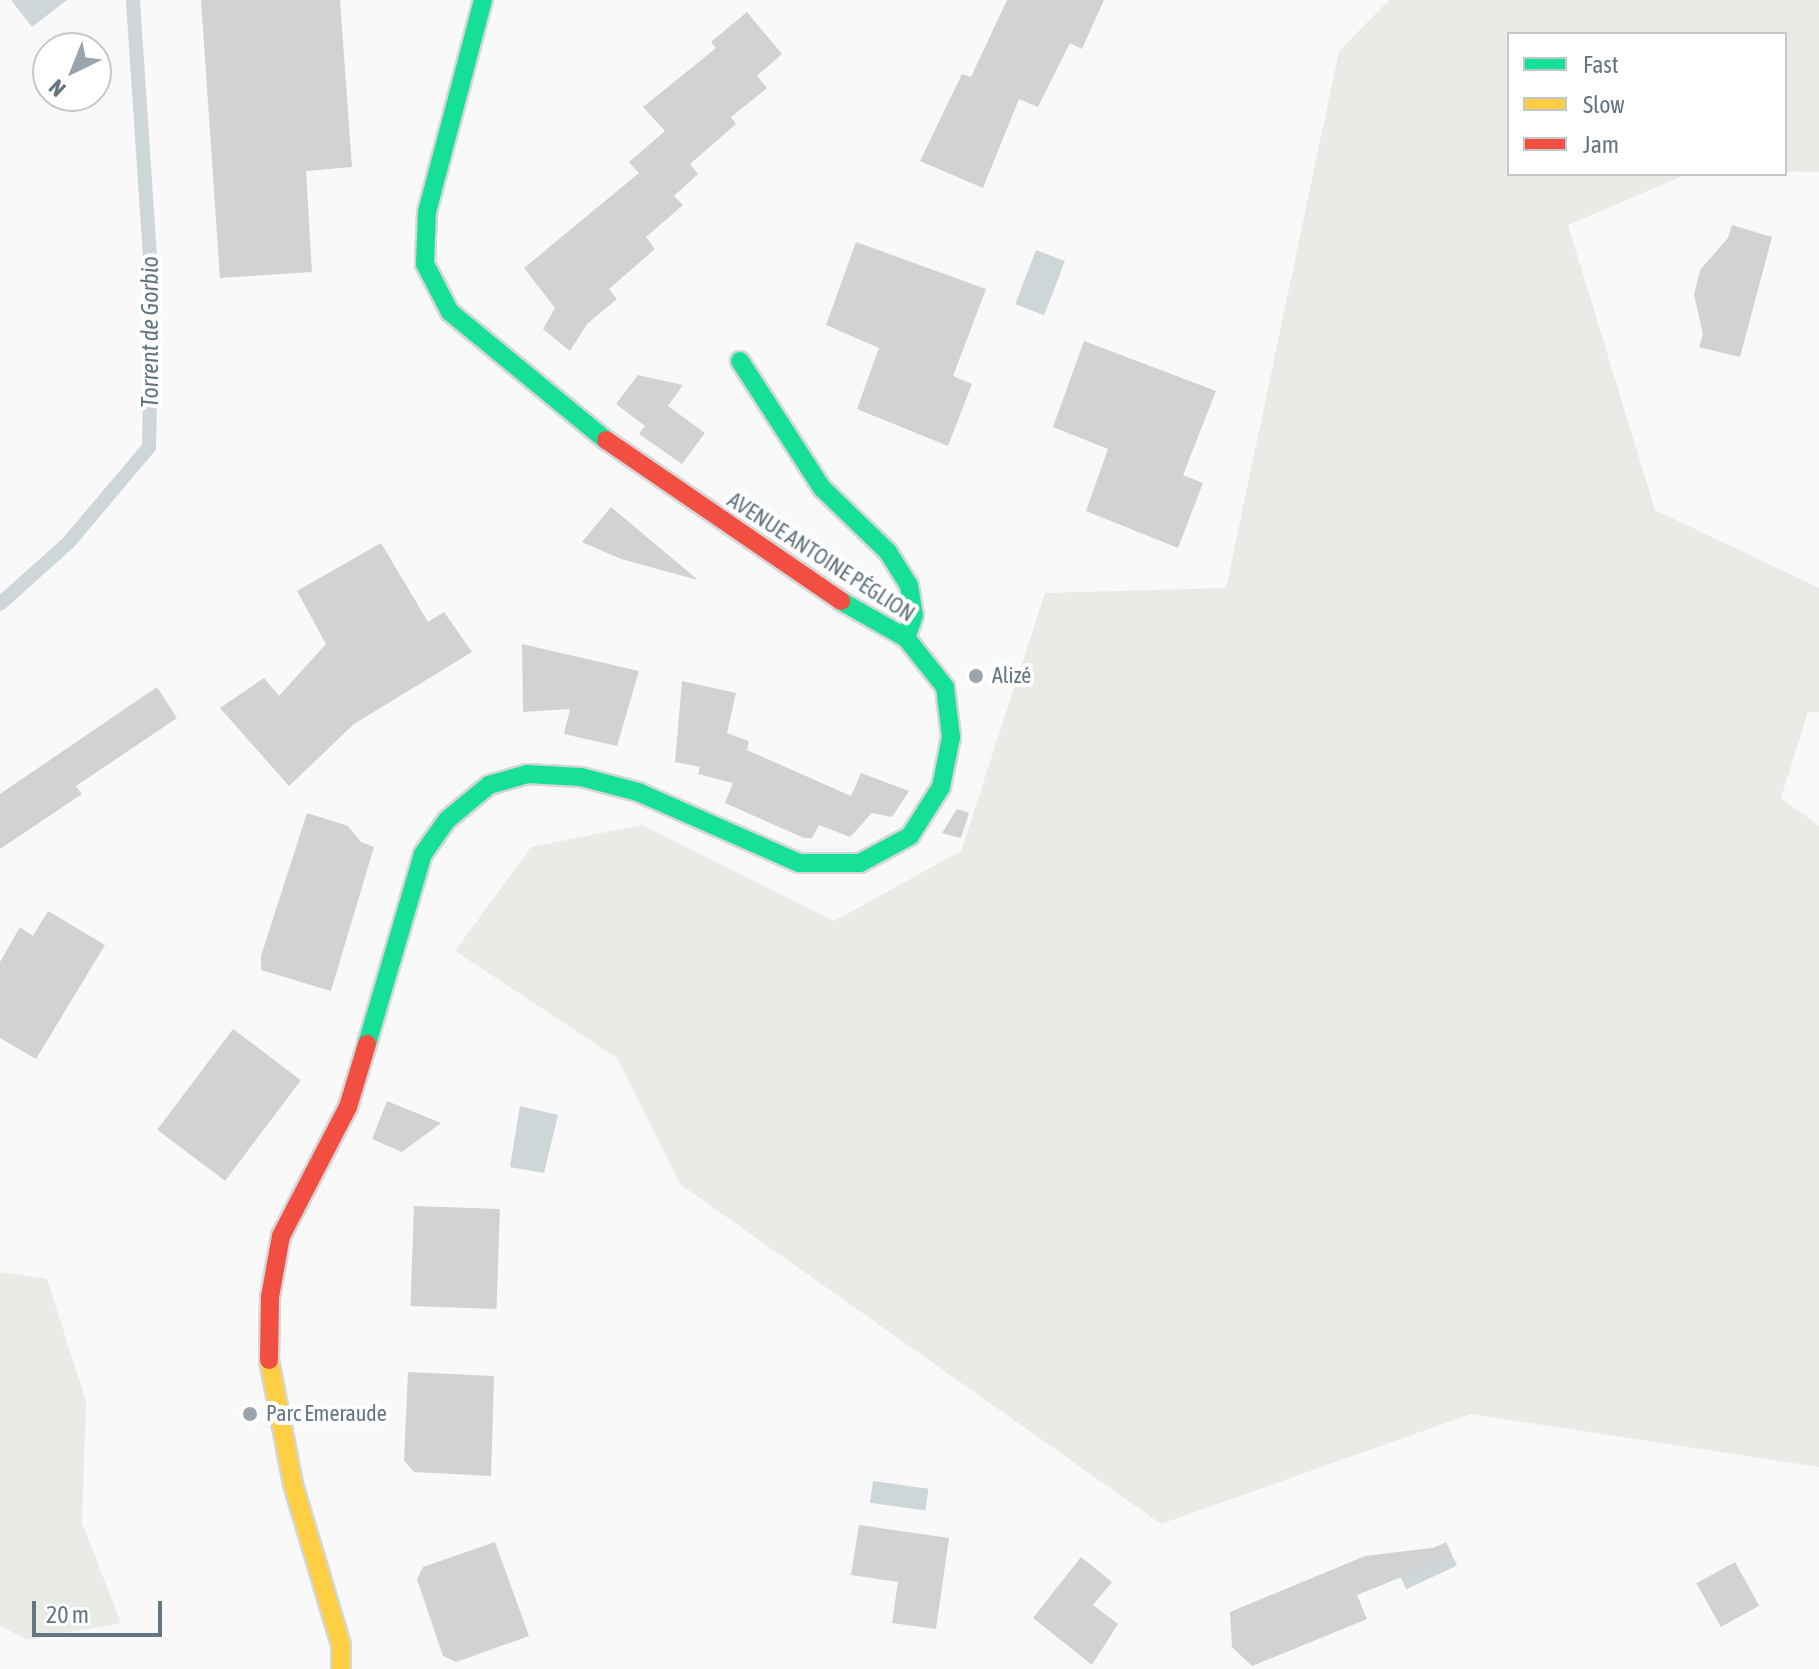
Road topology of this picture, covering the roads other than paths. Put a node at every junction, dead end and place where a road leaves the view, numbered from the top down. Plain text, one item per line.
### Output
1 (483, 0) edge
2 (740, 361) dead end
3 (906, 638) junction
4 (341, 1669) edge

1 - 3 street, AVENUE ANTOINE PÉGLION
2 - 3 street
3 - 4 street, AVENUE ANTOINE PÉGLION

